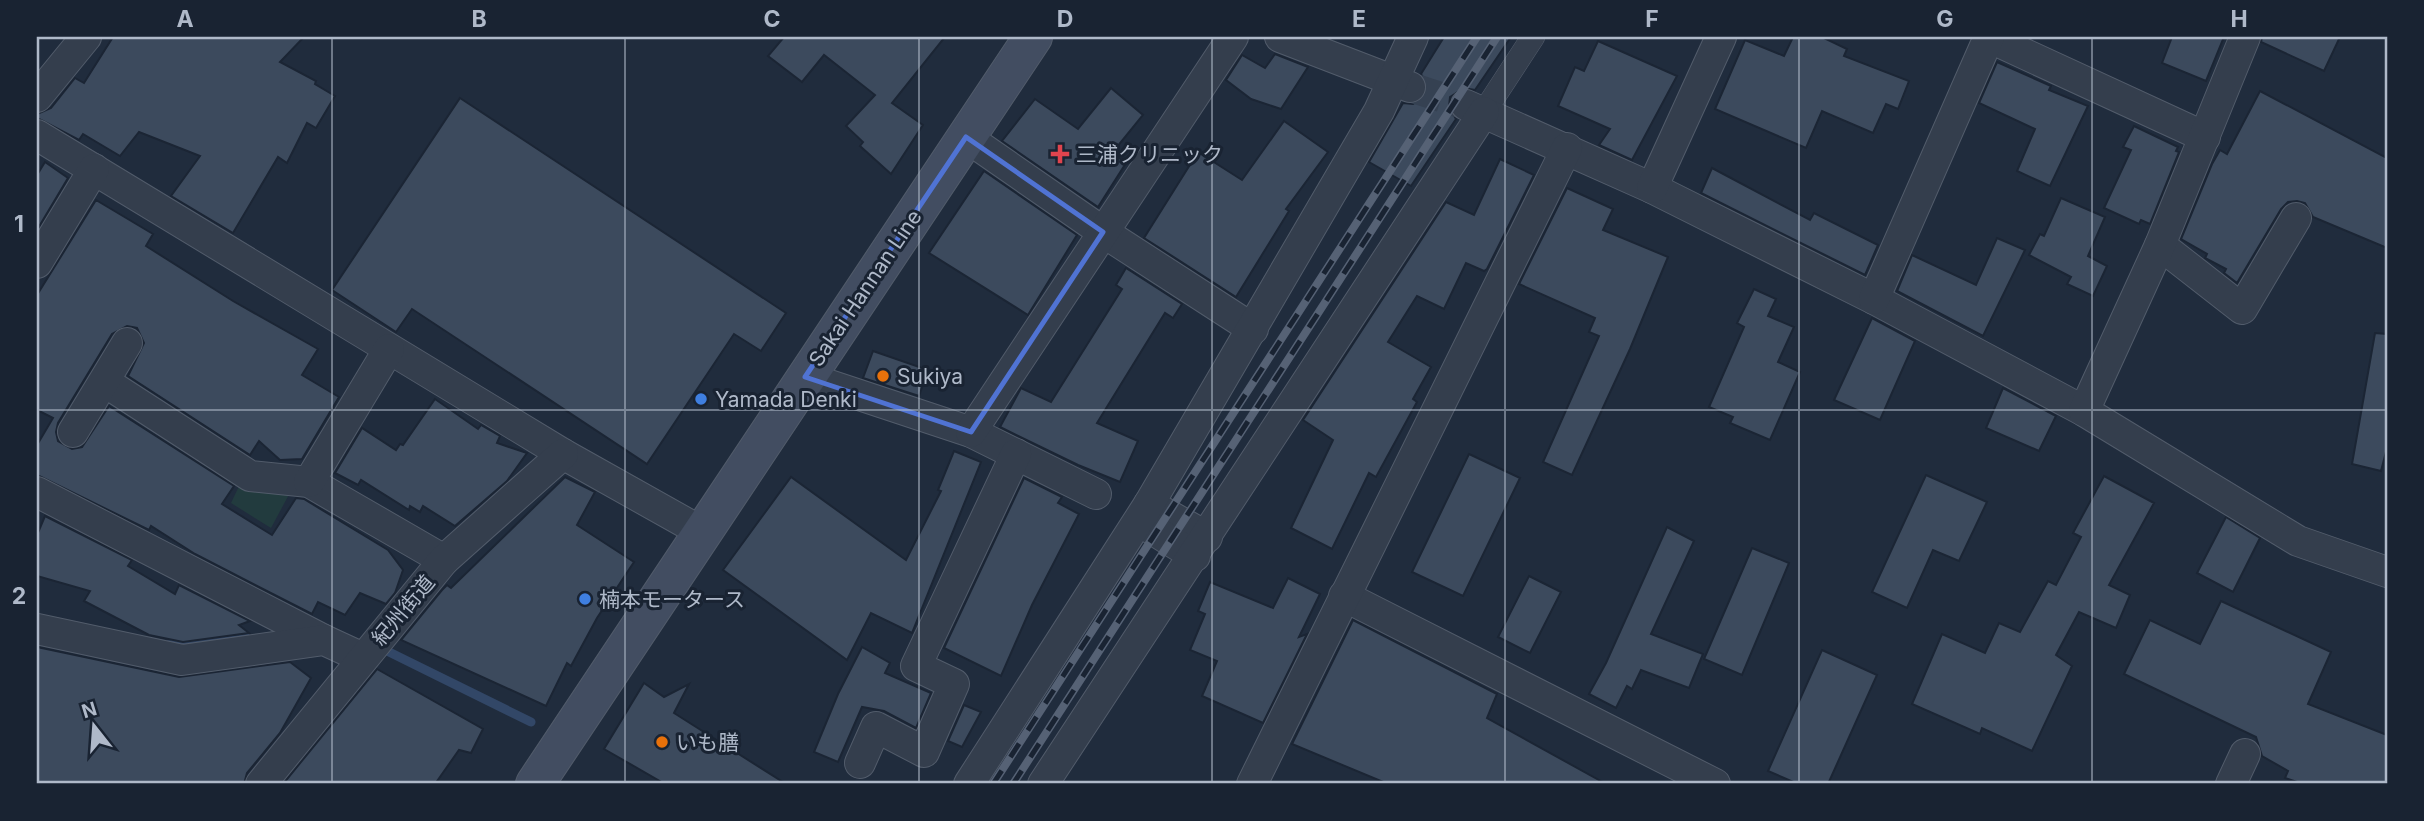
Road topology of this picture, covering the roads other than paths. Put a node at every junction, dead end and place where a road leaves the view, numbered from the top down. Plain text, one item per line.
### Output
1 (86, 37) edge
2 (1033, 37) edge
3 (1233, 37) edge
4 (1280, 37) edge
5 (1413, 37) edge
6 (1532, 37) edge
7 (1721, 37) edge
8 (1988, 37) edge
9 (2245, 37) edge
10 (1403, 84) junction
11 (37, 97) edge
12 (1475, 108) junction
13 (37, 135) edge
14 (966, 137) junction
15 (2205, 137) junction
16 (1567, 148) junction
17 (93, 169) junction
18 (1652, 188) junction
19 (2296, 218) dead end
20 (1103, 232) junction
21 (2160, 245) junction
22 (37, 263) edge
23 (1874, 299) junction
24 (1253, 329) junction
25 (127, 343) dead end
26 (389, 349) junction
27 (805, 377) junction
28 (105, 382) junction
29 (2084, 411) junction
30 (73, 432) dead end
31 (971, 432) junction
32 (563, 454) junction
33 (1016, 454) junction
34 (309, 482) junction
35 (37, 492) edge
36 (1096, 494) dead end
37 (1144, 513) junction
38 (702, 532) junction
39 (1201, 546) junction
40 (444, 560) junction
41 (2387, 572) edge
42 (1344, 596) junction
43 (37, 629) edge
44 (324, 640) junction
45 (363, 658) junction
46 (2245, 754) dead end
47 (860, 763) dead end
48 (261, 784) edge
49 (535, 784) edge
50 (969, 784) edge
51 (1043, 784) edge
52 (1252, 784) edge
53 (1715, 784) edge
54 (2231, 784) edge

1 - 11 street
2 - 14 main road, Sakai Hannan Line
3 - 20 street
4 - 10 street
5 - 10 street
6 - 12 street
7 - 18 street
8 - 15 street
8 - 23 street
9 - 15 street
10 - 24 street
12 - 16 street
12 - 39 street
13 - 17 street
14 - 20 street
14 - 27 main road, Sakai Hannan Line
15 - 21 street
16 - 18 street
16 - 42 street
17 - 22 street
17 - 26 street
18 - 23 street
19 - 21 street
20 - 24 street
20 - 31 street
21 - 29 street
23 - 29 street
24 - 37 street
25 - 28 street
26 - 32 street
26 - 34 street
27 - 31 street
27 - 38 main road, Sakai Hannan Line
28 - 30 street
28 - 34 street
29 - 41 street
31 - 33 street
32 - 38 street
32 - 40 street, 紀州街道
33 - 36 street
33 - 47 street
34 - 40 street
35 - 44 street
37 - 39 street
37 - 50 street
38 - 49 main road, Sakai Hannan Line
39 - 51 street
40 - 45 street, 紀州街道
42 - 52 street
42 - 53 street
43 - 44 street
44 - 45 street
45 - 48 street, 紀州街道
46 - 54 street

